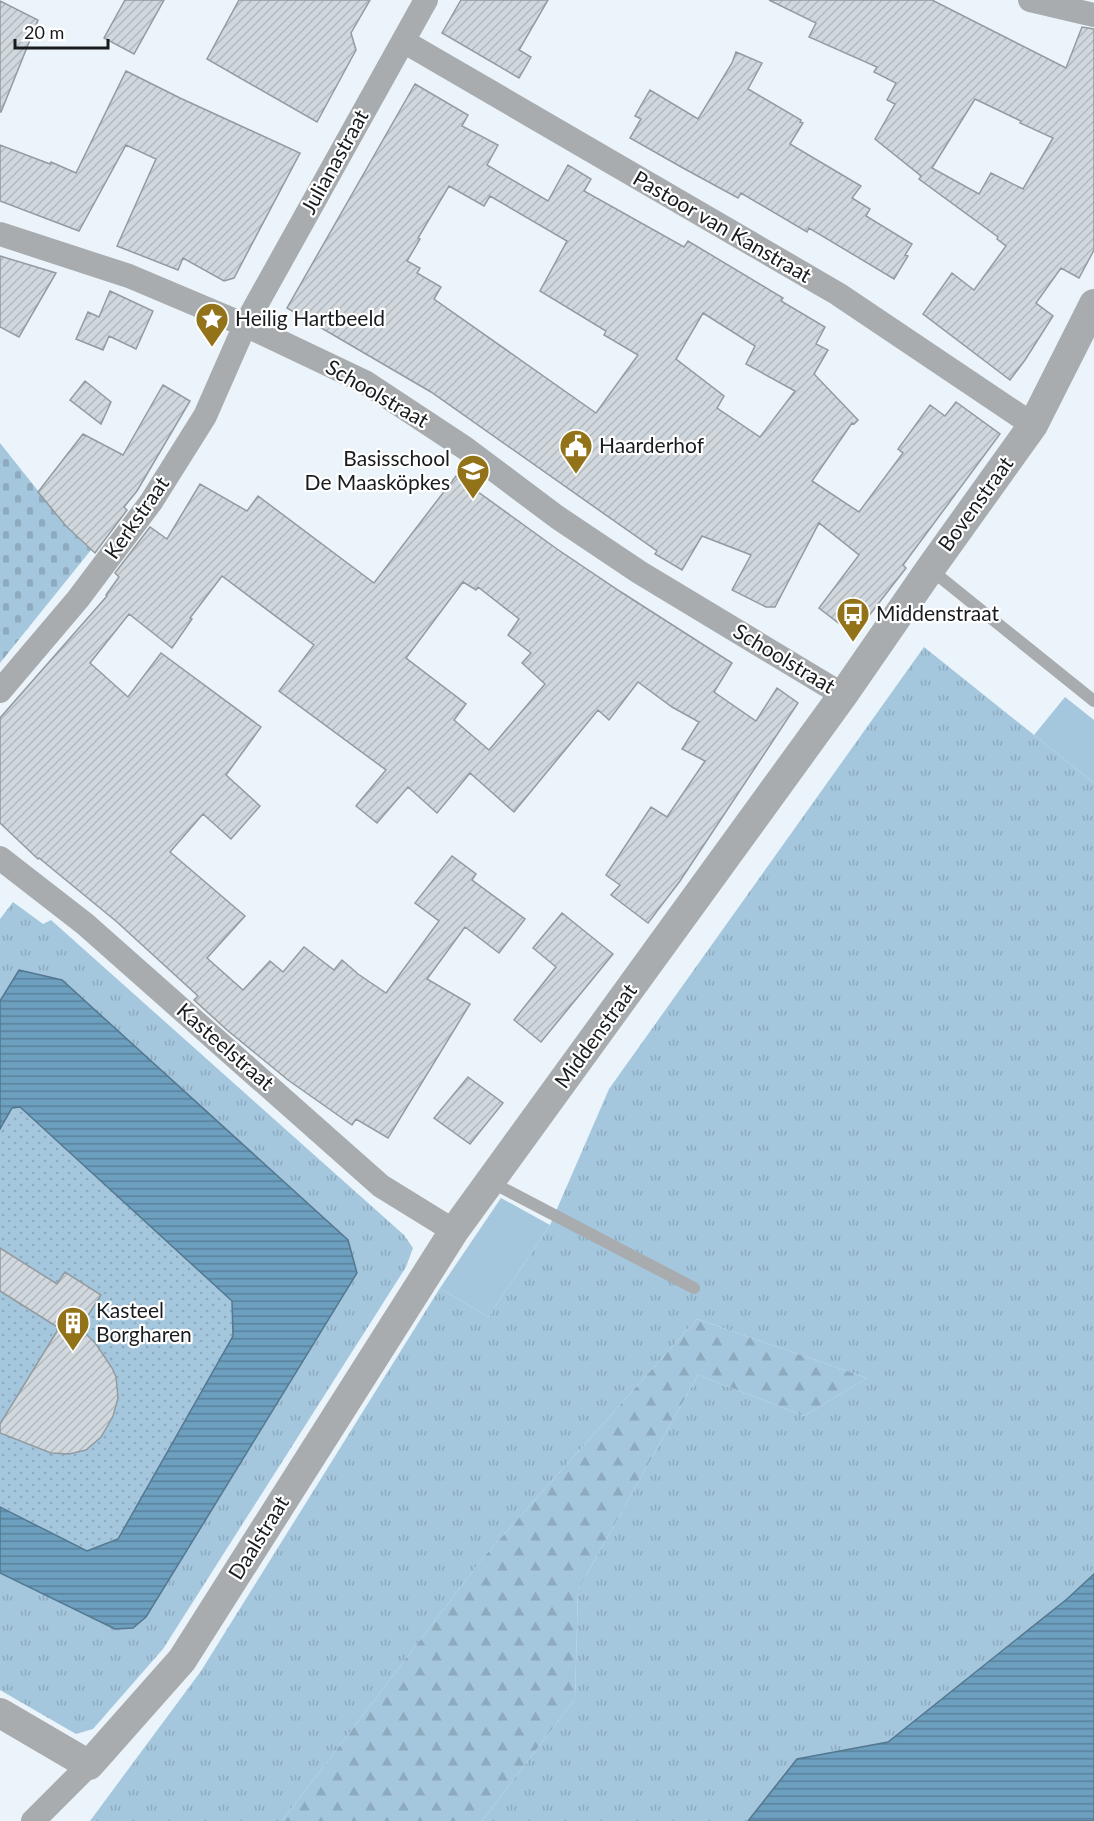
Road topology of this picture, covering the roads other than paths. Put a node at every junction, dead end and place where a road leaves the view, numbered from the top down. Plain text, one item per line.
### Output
1 (426, 0) edge
2 (1030, 0) edge
3 (1094, 15) edge
4 (403, 41) junction
5 (0, 234) edge
6 (1094, 304) edge
7 (245, 325) junction
8 (1033, 425) junction
9 (930, 569) junction
10 (0, 691) edge
11 (843, 695) junction
12 (1094, 701) edge
13 (2, 864) edge
14 (490, 1182) junction
15 (454, 1231) junction
16 (694, 1288) dead end
17 (0, 1713) edge
18 (89, 1765) junction
19 (33, 1821) edge

1 - 4 street, Julianastraat
2 - 3 street
4 - 7 street, Julianastraat
4 - 8 street, Pastoor van Kanstraat
5 - 7 street, Schoolstraat
6 - 8 street, Bovenstraat
7 - 10 street, Kerkstraat
7 - 11 street, Schoolstraat
8 - 9 street, Bovenstraat
9 - 11 street, Bovenstraat
9 - 12 lane
11 - 14 street, Middenstraat
13 - 15 street, Kasteelstraat
14 - 15 street, Middenstraat
14 - 16 lane
15 - 18 street, Daalstraat
17 - 18 street
18 - 19 street, Daalstraat

